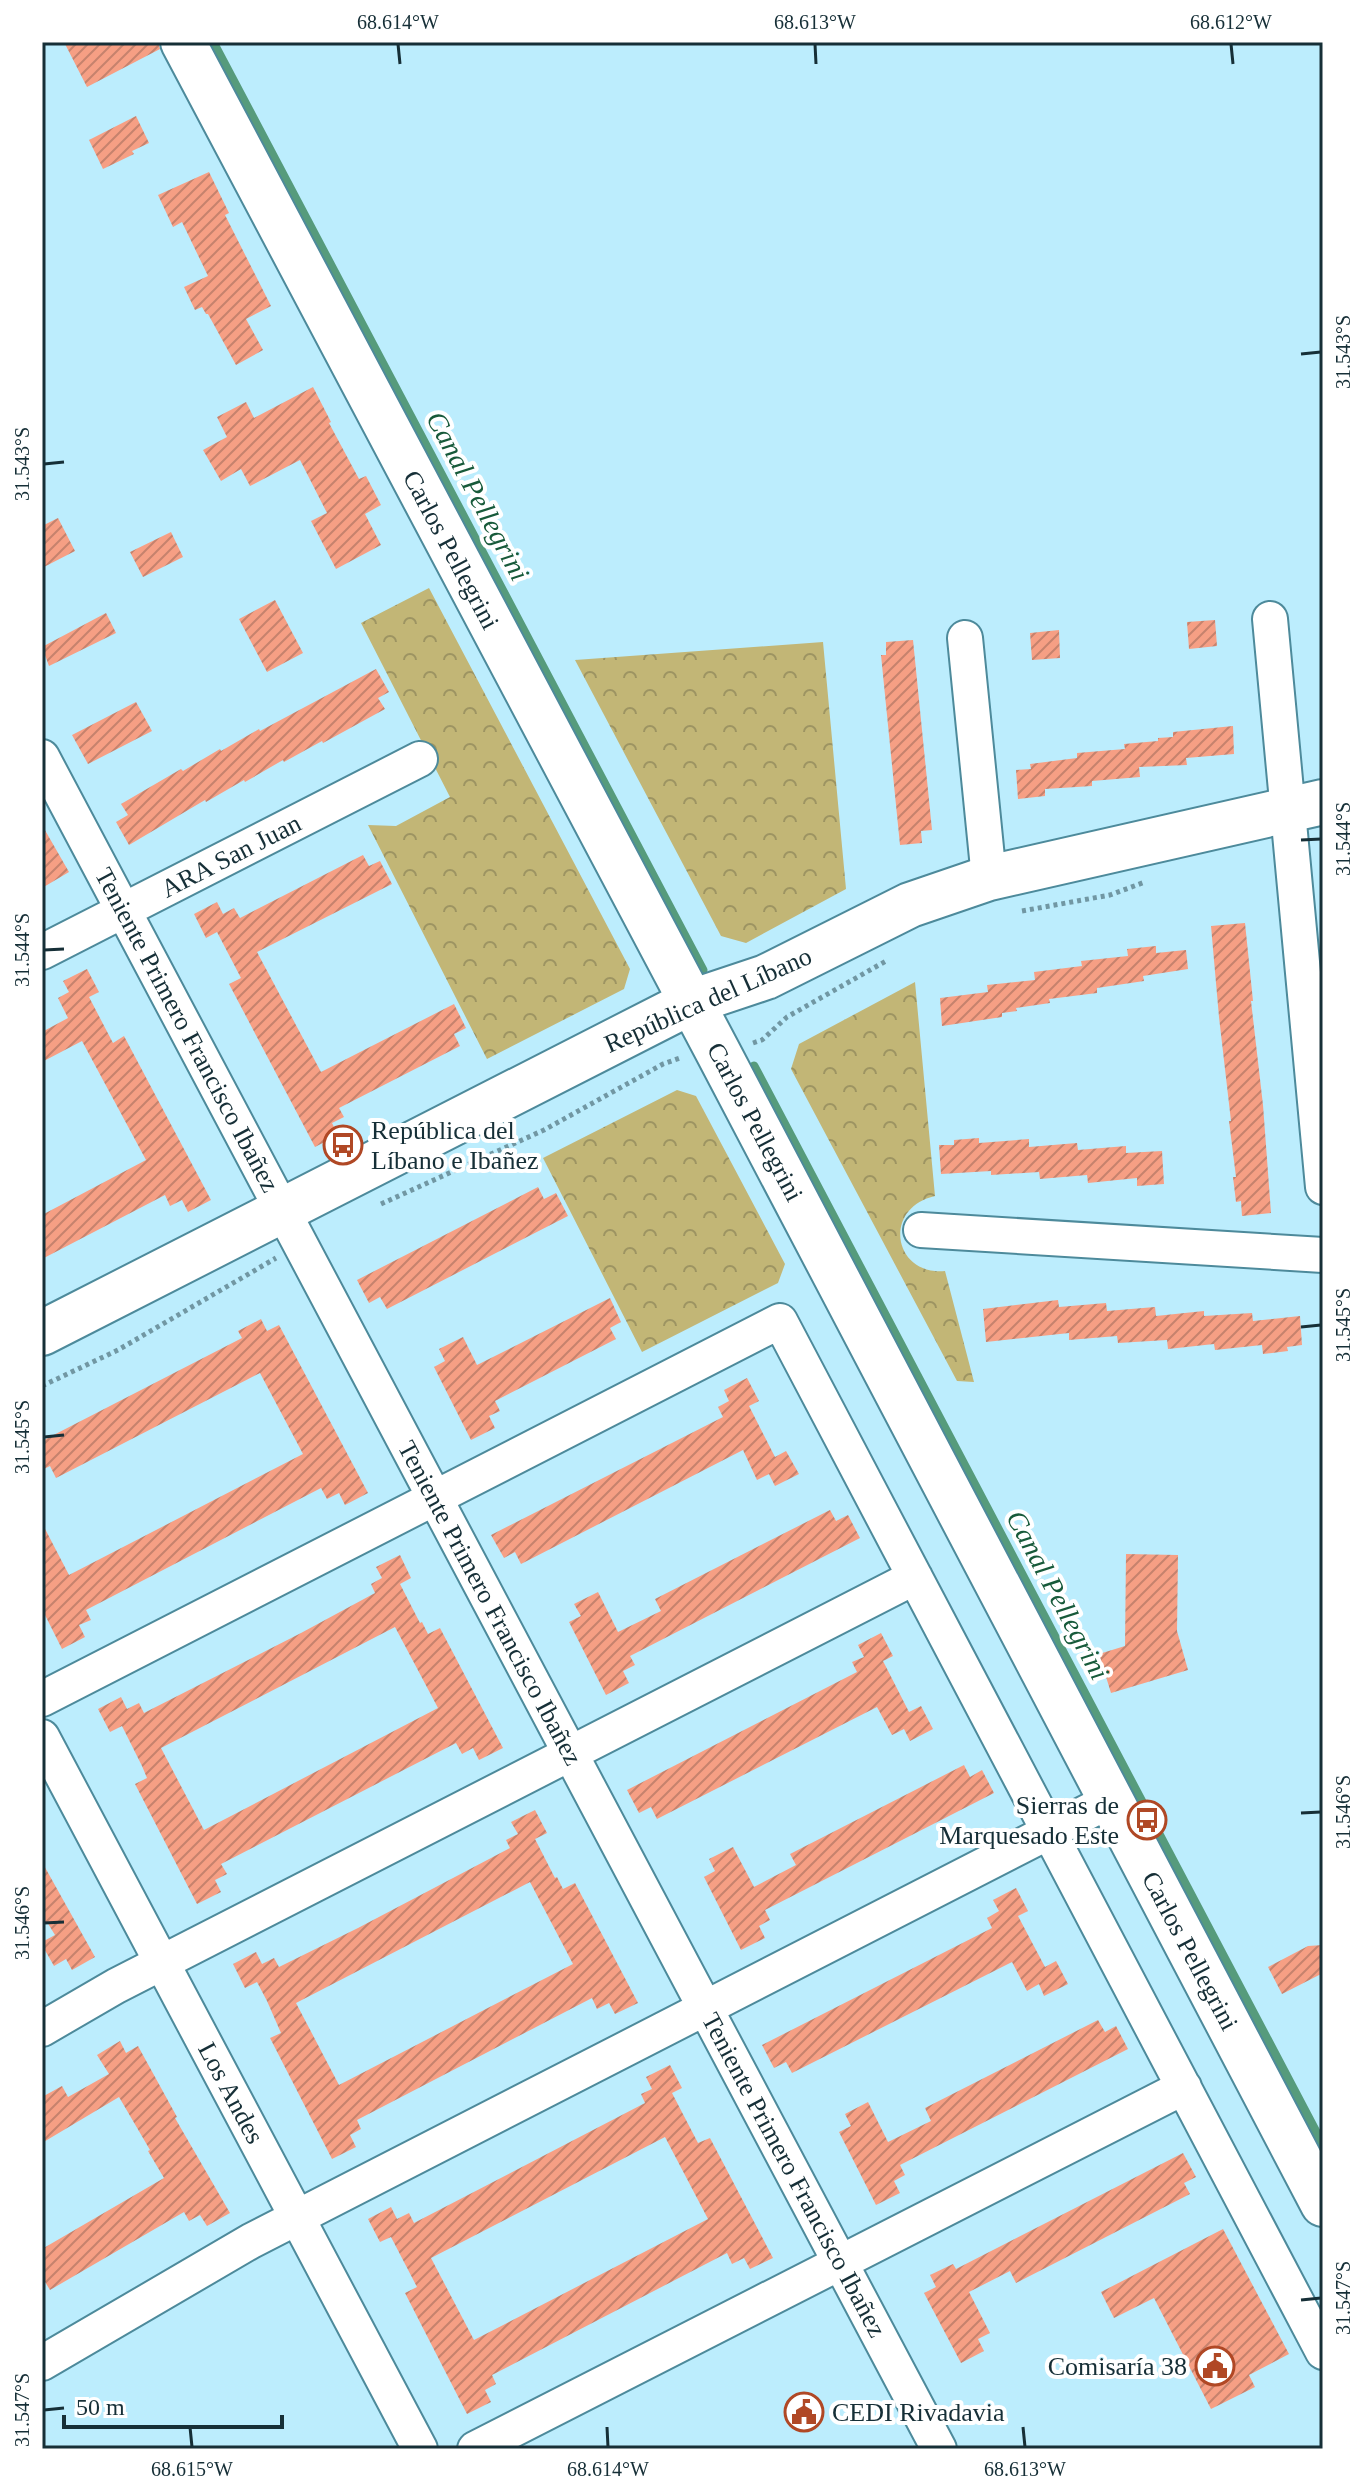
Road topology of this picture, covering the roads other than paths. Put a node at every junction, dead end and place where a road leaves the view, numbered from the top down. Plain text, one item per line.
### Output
1 (183, 42) edge
2 (1270, 619) dead end
3 (965, 638) dead end
4 (42, 757) edge
5 (420, 759) dead end
6 (1306, 805) edge
7 (1001, 895) junction
8 (123, 911) junction
9 (42, 952) edge
10 (691, 1002) junction
11 (1323, 1187) edge
12 (291, 1227) junction
13 (921, 1230) dead end
14 (1323, 1255) edge
15 (42, 1333) edge
16 (435, 1498) junction
17 (915, 1577) junction
18 (42, 1699) edge
19 (42, 1737) edge
20 (570, 1753) junction
21 (1111, 1800) junction
22 (1049, 1832) junction
23 (161, 1962) junction
24 (705, 2008) junction
25 (42, 2029) edge
26 (1184, 2087) junction
27 (1323, 2204) edge
28 (297, 2217) junction
29 (840, 2263) junction
30 (1323, 2352) edge
31 (42, 2363) edge
32 (420, 2449) edge
33 (475, 2449) edge
34 (939, 2449) edge

1 - 10 main road, Carlos Pellegrini
2 - 6 street
3 - 7 street
4 - 8 street, Teniente Primero Francisco Ibañez
5 - 8 street, ARA San Juan
6 - 7 main road, República del Líbano
6 - 11 street
7 - 10 main road, República del Líbano
8 - 9 street, ARA San Juan
8 - 12 street, Teniente Primero Francisco Ibañez
10 - 12 main road, República del Líbano
10 - 21 main road, Carlos Pellegrini
12 - 15 main road, República del Líbano
12 - 16 street, Teniente Primero Francisco Ibañez
13 - 14 street
16 - 17 street
16 - 18 street
16 - 20 street, Teniente Primero Francisco Ibañez
17 - 20 street
17 - 22 street
19 - 23 street, Los Andes
20 - 23 street
20 - 24 street, Teniente Primero Francisco Ibañez
21 - 22 street
21 - 27 main road, Carlos Pellegrini
22 - 24 street
22 - 26 street
23 - 25 street
23 - 28 street, Los Andes
24 - 28 street
24 - 29 street, Teniente Primero Francisco Ibañez
26 - 29 street
26 - 30 street
28 - 31 street
28 - 32 street, Los Andes
29 - 33 street
29 - 34 street, Teniente Primero Francisco Ibañez

